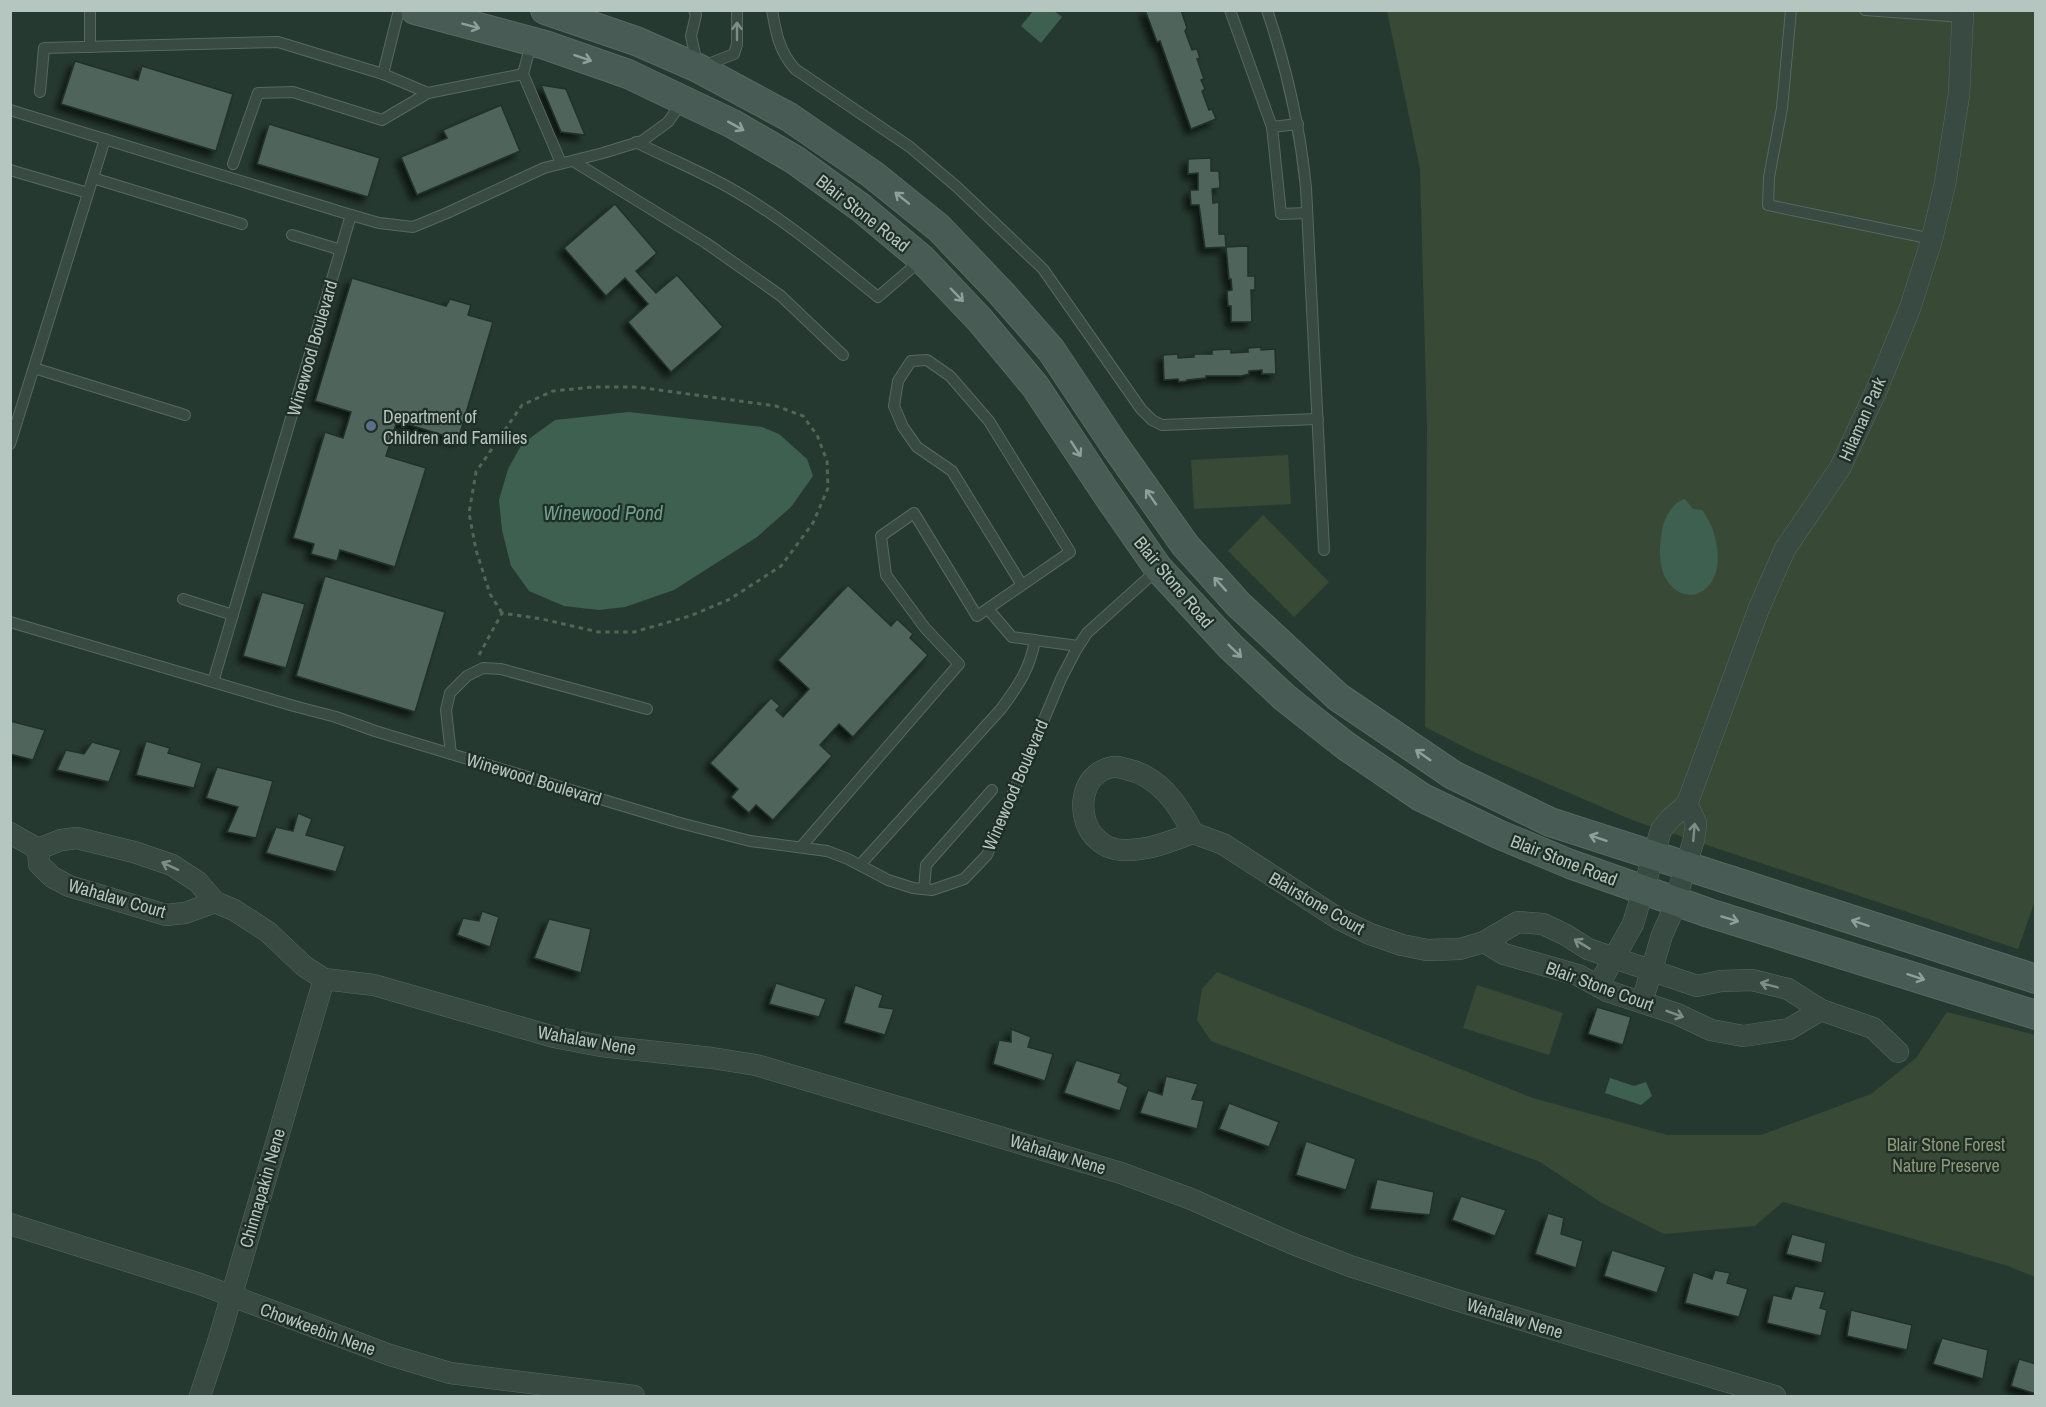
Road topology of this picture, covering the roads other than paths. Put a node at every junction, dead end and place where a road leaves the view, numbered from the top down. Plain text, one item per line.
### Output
1 (90, 10) edge
2 (399, 10) edge
3 (415, 10) edge
4 (545, 10) edge
5 (694, 10) edge
6 (737, 10) edge
7 (772, 10) edge
8 (1230, 10) edge
9 (1267, 10) edge
10 (1791, 10) edge
11 (1865, 10) edge
12 (1963, 14) edge
13 (531, 42) junction
14 (90, 47) junction
15 (698, 68) junction
16 (383, 74) junction
17 (523, 74) junction
18 (40, 92) dead end
19 (428, 93) junction
20 (684, 100) junction
21 (10, 110) edge
22 (1298, 124) junction
23 (1272, 127) junction
24 (105, 139) junction
25 (636, 142) junction
26 (567, 162) junction
27 (233, 164) dead end
28 (10, 170) edge
29 (93, 178) junction
30 (88, 193) junction
31 (1307, 213) junction
32 (351, 215) junction
33 (242, 224) dead end
34 (292, 235) dead end
35 (947, 236) junction
36 (1932, 239) junction
37 (341, 250) junction
38 (922, 259) junction
39 (843, 355) dead end
40 (34, 368) junction
41 (185, 414) dead end
42 (1318, 418) junction
43 (10, 444) edge
44 (1185, 545) junction
45 (1324, 550) dead end
46 (1158, 568) junction
47 (1022, 585) junction
48 (183, 599) dead end
49 (988, 609) junction
50 (233, 615) junction
51 (10, 622) edge
52 (1035, 640) junction
53 (1078, 646) junction
54 (213, 682) junction
55 (647, 709) dead end
56 (451, 754) junction
57 (992, 789) dead end
58 (1687, 804) junction
59 (10, 833) edge
60 (1194, 833) junction
61 (801, 848) junction
62 (38, 849) junction
63 (1653, 856) junction
64 (860, 865) junction
65 (1685, 867) junction
66 (924, 889) junction
67 (1643, 890) junction
68 (1675, 901) junction
69 (215, 902) junction
70 (1484, 942) junction
71 (1613, 958) junction
72 (1651, 971) junction
73 (2036, 979) edge
74 (324, 980) junction
75 (1598, 986) junction
76 (1642, 1002) junction
77 (1821, 1010) junction
78 (2036, 1015) edge
79 (1898, 1052) dead end
80 (10, 1224) edge
81 (230, 1297) junction
82 (200, 1396) edge
83 (634, 1396) edge
84 (1775, 1396) edge

1 - 14 lane
2 - 16 lane
3 -> 13 main road, Blair Stone Road
4 - 15 main road, Blair Stone Road
5 - 15 lane
15 -> 6 lane
7 - 42 lane
8 - 23 lane
9 - 22 lane
10 - 36 lane
11 - 12 lane
12 - 36 street, Hilaman Park
13 - 17 lane
13 -> 20 main road, Blair Stone Road
14 - 16 lane
14 - 18 lane
15 - 20 main road
35 -> 15 main road, Blair Stone Road
16 - 19 lane
17 - 19 lane
17 - 26 lane
19 - 27 lane
20 - 25 lane
20 -> 38 main road, Blair Stone Road
21 - 24 lane
22 - 23 lane
22 - 31 lane
23 - 31 lane
24 - 29 lane
24 - 32 lane
25 - 26 lane
25 - 38 lane
26 - 32 lane
26 - 39 lane
28 - 30 lane
29 - 30 lane
29 - 33 lane
30 - 40 lane
31 - 42 lane
32 - 37 lane, Winewood Boulevard
34 - 37 lane
35 - 38 main road
44 -> 35 main road, Blair Stone Road
36 - 58 street, Hilaman Park
37 - 50 lane, Winewood Boulevard
38 -> 46 main road, Blair Stone Road
40 - 41 lane
40 - 43 lane
42 - 45 lane
44 - 46 main road
63 -> 44 main road, Blair Stone Road
46 - 53 lane, Winewood Boulevard
46 -> 67 main road, Blair Stone Road
47 - 47 lane
47 - 49 lane
48 - 50 lane
49 - 52 lane
49 - 61 lane
50 - 54 lane, Winewood Boulevard
51 - 54 lane
52 - 53 lane
52 - 64 lane
53 - 66 lane, Winewood Boulevard
54 - 56 lane, Winewood Boulevard
55 - 56 lane
56 - 61 lane, Winewood Boulevard
57 - 66 lane
58 - 63 street, Hilaman Park
65 -> 58 street
59 - 62 street
60 - 60 street
60 - 70 street, Blairstone Court
61 - 64 lane, Winewood Boulevard
69 -> 62 street
62 - 69 street, Wahalaw Court
63 - 65 main road, Blair Stone Road
63 - 67 street
64 - 66 lane, Winewood Boulevard
65 - 68 street
73 -> 65 main road, Blair Stone Road
67 - 68 main road, Blair Stone Road
67 - 71 street
68 - 72 street
68 -> 78 main road, Blair Stone Road
69 - 74 street
71 -> 70 street, Blair Stone Court
70 - 75 street, Blair Stone Court
71 - 72 street, Blair Stone Court
71 - 75 street
72 - 76 street
77 -> 72 street, Blair Stone Court
74 - 81 street, Chinnapakin Nene
74 - 84 street, Wahalaw Nene
75 - 76 street, Blair Stone Court
76 -> 77 street, Blair Stone Court
77 - 79 street, Blair Stone Court
80 - 81 street, Chowkeebin Nene
81 - 82 street, Chinnapakin Nene
81 - 83 street, Chowkeebin Nene

